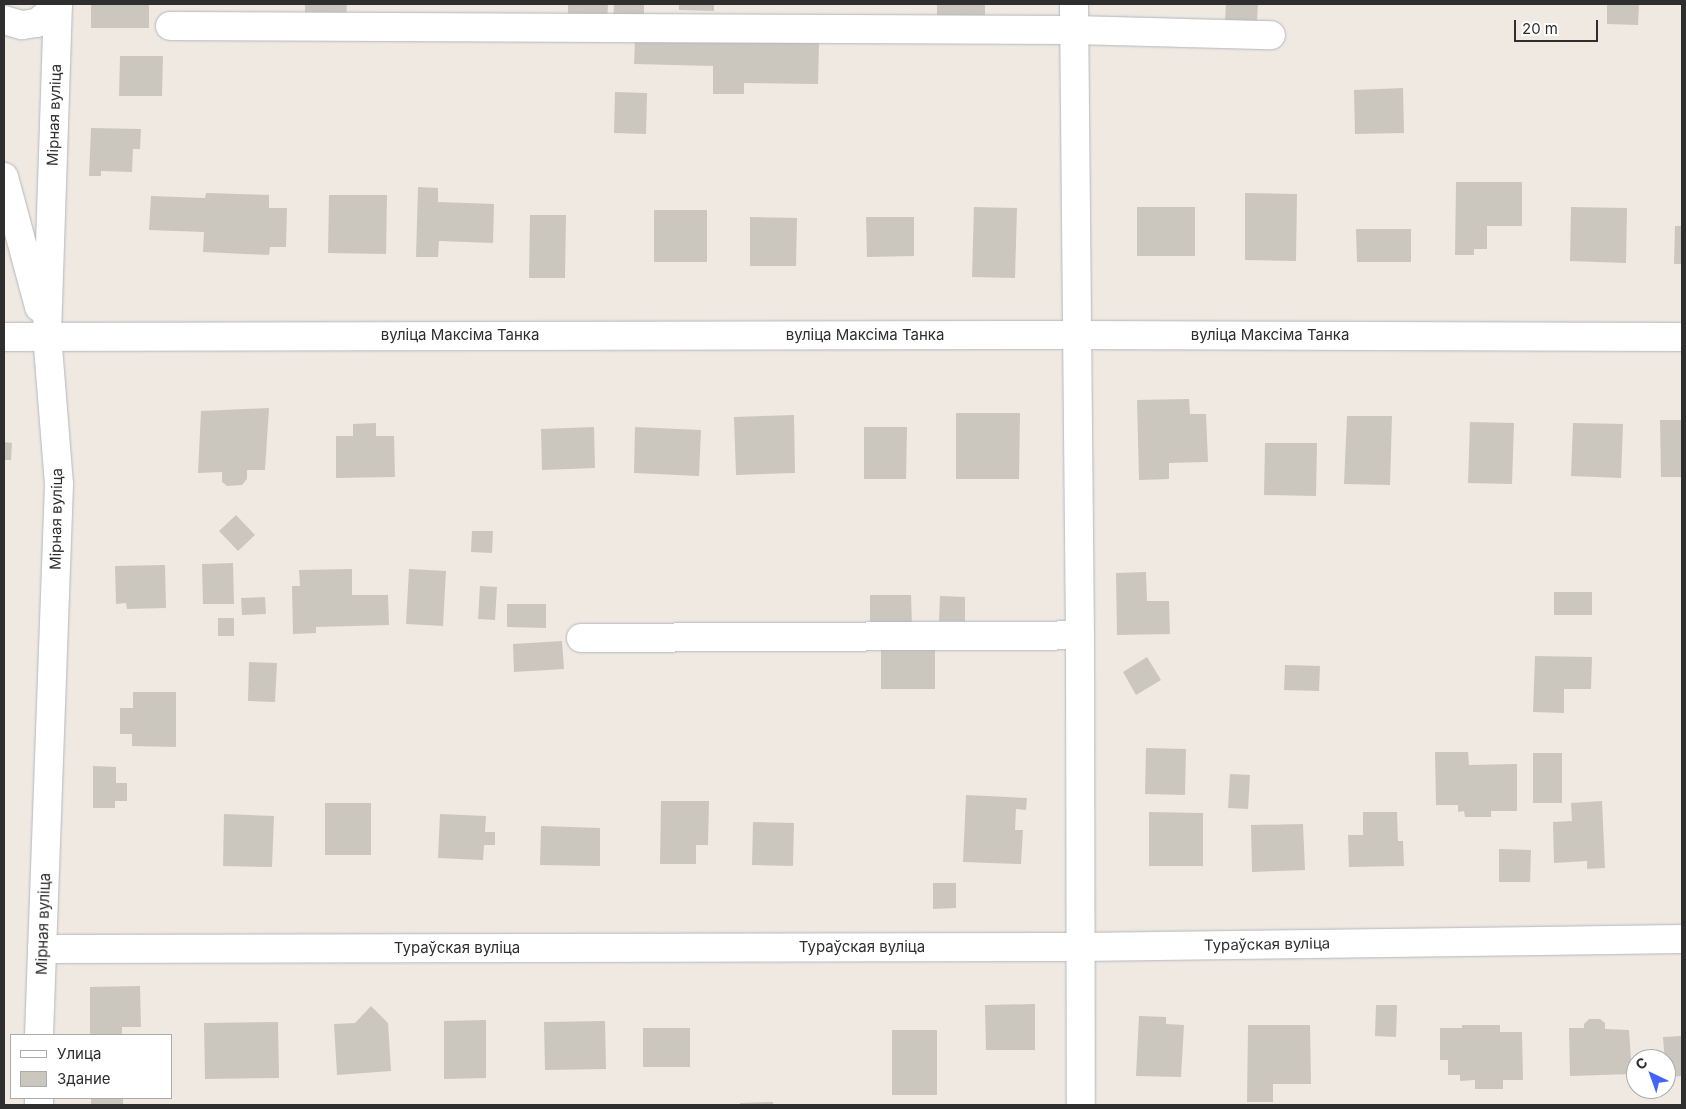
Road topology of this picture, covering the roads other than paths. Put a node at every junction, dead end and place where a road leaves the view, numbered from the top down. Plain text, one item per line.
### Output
1 (58, 5) edge
2 (1074, 17) edge
3 (4, 20) edge
4 (170, 26) dead end
5 (1271, 35) dead end
6 (4, 177) edge
7 (1077, 335) junction
8 (47, 336) junction
9 (4, 337) edge
10 (1682, 337) edge
11 (1080, 635) junction
12 (581, 638) dead end
13 (1682, 939) edge
14 (1081, 947) junction
15 (42, 949) junction
16 (39, 1034) edge
17 (1081, 1105) edge

1 - 3 street
1 - 8 street, Мірная вуліца
2 - 4 street
2 - 5 street
2 - 7 street
6 - 8 street
7 - 8 street, вуліца Максіма Танка
7 - 10 street, вуліца Максіма Танка
7 - 11 street
8 - 9 street, вуліца Максіма Танка
8 - 15 street, Мірная вуліца
11 - 12 street
11 - 14 street
13 - 14 street, Тураўская вуліца
14 - 15 street, Тураўская вуліца
14 - 17 street
15 - 16 street, Мірная вуліца

